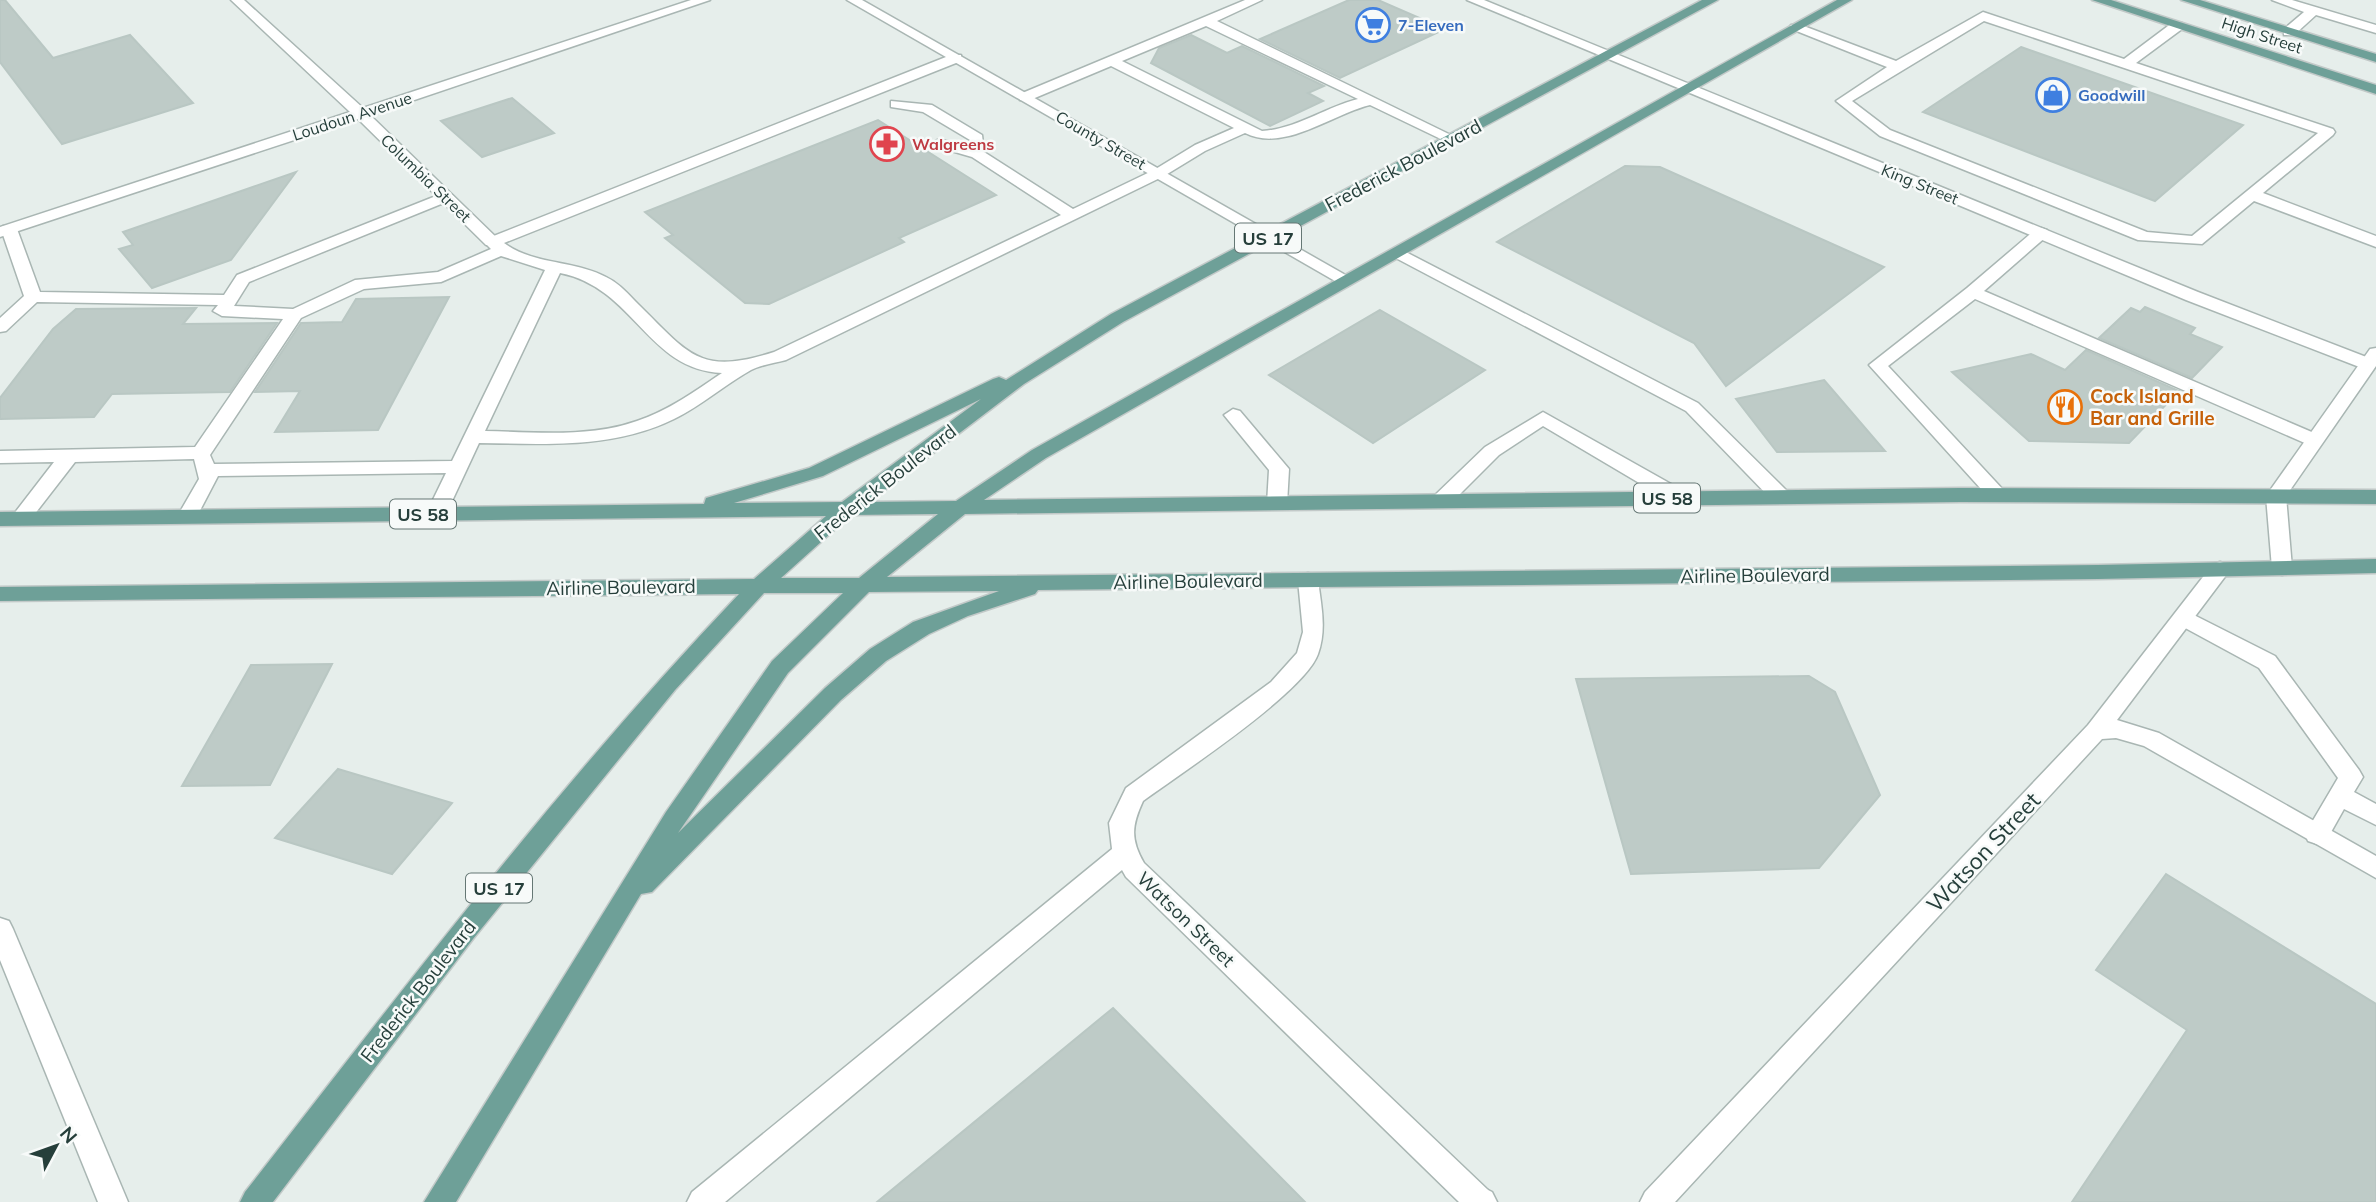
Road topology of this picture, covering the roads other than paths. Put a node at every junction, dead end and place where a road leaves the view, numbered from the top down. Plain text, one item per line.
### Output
1 (237, 0) edge
2 (704, 0) edge
3 (853, 0) edge
4 (1256, 0) edge
5 (1473, 0) edge
6 (1712, 0) edge
7 (1846, 0) edge
8 (2098, 0) edge
9 (2187, 0) edge
10 (2278, 0) edge
11 (2314, 11) junction
12 (1207, 21) junction
13 (2177, 26) junction
14 (1796, 28) junction
15 (2376, 29) edge
16 (2289, 32) junction
17 (1608, 55) junction
18 (956, 58) junction
19 (2376, 58) edge
20 (1112, 61) junction
21 (2126, 64) junction
22 (1898, 66) junction
23 (1690, 89) junction
24 (2376, 90) edge
25 (876, 91) junction
26 (1026, 97) junction
27 (1372, 100) junction
28 (896, 104) junction
29 (360, 113) junction
30 (904, 123) dead end
31 (1242, 129) junction
32 (1452, 139) junction
33 (939, 144) dead end
34 (977, 154) junction
35 (1159, 173) junction
36 (2253, 195) junction
37 (446, 197) junction
38 (1072, 215) junction
39 (5, 230) edge
40 (2041, 233) junction
41 (1270, 236) junction
42 (2376, 242) edge
43 (497, 246) junction
44 (1398, 253) junction
45 (554, 268) junction
46 (1348, 281) junction
47 (1973, 292) junction
48 (33, 297) junction
49 (228, 300) junction
50 (295, 314) junction
51 (0, 327) edge
52 (1060, 354) junction
53 (2372, 359) edge
54 (745, 366) junction
55 (1233, 415) dead end
56 (473, 437) junction
57 (2314, 440) junction
58 (69, 456) junction
59 (0, 457) edge
60 (204, 461) junction
61 (459, 467) junction
62 (1998, 495) junction
63 (2276, 496) junction
64 (1781, 497) junction
65 (2376, 497) edge
66 (1680, 498) junction
67 (1440, 502) junction
68 (1277, 503) junction
69 (959, 508) junction
70 (846, 509) junction
71 (689, 511) junction
72 (436, 514) junction
73 (187, 517) junction
74 (10, 519) edge
75 (2376, 566) edge
76 (2282, 568) junction
77 (2220, 569) junction
78 (1308, 580) junction
79 (1048, 583) junction
80 (864, 584) junction
81 (759, 586) junction
82 (0, 594) edge
83 (2184, 618) junction
84 (2096, 731) junction
85 (2339, 795) junction
86 (2376, 815) edge
87 (2317, 834) junction
88 (1125, 853) junction
89 (2376, 868) edge
90 (620, 908) junction
91 (0, 929) edge
92 (1479, 1201) edge
93 (113, 1202) edge
94 (255, 1202) edge
95 (439, 1202) edge
96 (702, 1202) edge
97 (1655, 1202) edge

1 - 29 street, Columbia Street
2 - 29 street, Loudoun Avenue
3 - 18 street, County Street
4 - 12 street
5 - 17 street, King Street
6 - 17 main road, Frederick Boulevard / US 17
7 - 14 main road
8 - 13 main road, High Street
9 - 16 main road, High Street
10 - 11 street
11 - 15 street
11 - 16 street
12 - 20 street
12 - 27 street
13 - 21 street
13 - 24 main road, High Street
14 - 22 street
14 - 23 main road
16 - 19 main road, High Street
17 - 23 street, King Street
17 - 32 main road, Frederick Boulevard / US 17
18 - 25 street
18 - 26 street, County Street
20 - 26 street
20 - 31 street
21 - 22 street
21 - 36 street
22 - 36 street
23 - 40 street, King Street
23 - 44 main road
25 - 28 street
25 - 43 street
26 - 35 street, County Street
27 - 31 street
27 - 32 street
28 - 30 street
28 - 34 street
29 - 37 street, Columbia Street
29 - 39 street, Loudoun Avenue
31 - 35 street
32 - 41 main road, Frederick Boulevard / US 17
33 - 34 street
34 - 38 street
35 - 38 street
35 - 41 street, County Street
36 - 42 street
37 - 43 street, Columbia Street
37 - 49 street
38 - 54 street
39 - 48 street
40 - 47 street
40 - 53 street, King Street
41 - 46 street, County Street
41 - 52 main road, Frederick Boulevard / US 17
43 - 45 street
43 - 50 street
44 - 46 main road
44 - 64 street
45 - 54 street
45 - 56 street
46 - 69 main road
47 - 57 street
47 - 62 street
48 - 49 street
48 - 51 street
49 - 50 street
50 - 60 street
52 - 70 main road, Frederick Boulevard / US 17
52 - 71 main road
53 - 57 street
54 - 56 street
55 - 68 street
56 - 61 street
57 - 63 street
58 - 59 street
58 - 60 street
58 - 74 street
60 - 61 street
60 - 73 street
61 - 72 street
62 - 63 main road, US 58
62 - 64 main road, US 58
63 - 65 main road, US 58
63 - 76 street
64 - 66 main road, US 58
66 - 67 main road, US 58
66 - 67 street
67 - 68 main road, US 58
68 - 69 main road, US 58
69 - 70 main road, US 58
69 - 80 main road
70 - 71 main road, US 58
70 - 81 main road, Frederick Boulevard / US 17
71 - 72 main road, US 58
72 - 73 main road, US 58
73 - 74 main road, US 58
75 - 76 main road, Airline Boulevard
76 - 77 main road, Airline Boulevard
77 - 78 main road, Airline Boulevard
77 - 83 street, Watson Street
78 - 79 main road, Airline Boulevard
78 - 88 street, Watson Street
79 - 80 main road, Airline Boulevard
79 - 90 main road
80 - 81 main road, Airline Boulevard
80 - 90 main road
81 - 82 main road, Airline Boulevard
81 - 94 main road, Frederick Boulevard / US 17
83 - 84 street, Watson Street
83 - 85 street
84 - 87 street
84 - 97 street, Watson Street
85 - 86 street
85 - 87 street
87 - 89 street
88 - 92 street, Watson Street
88 - 96 street
90 - 95 main road
91 - 93 street

